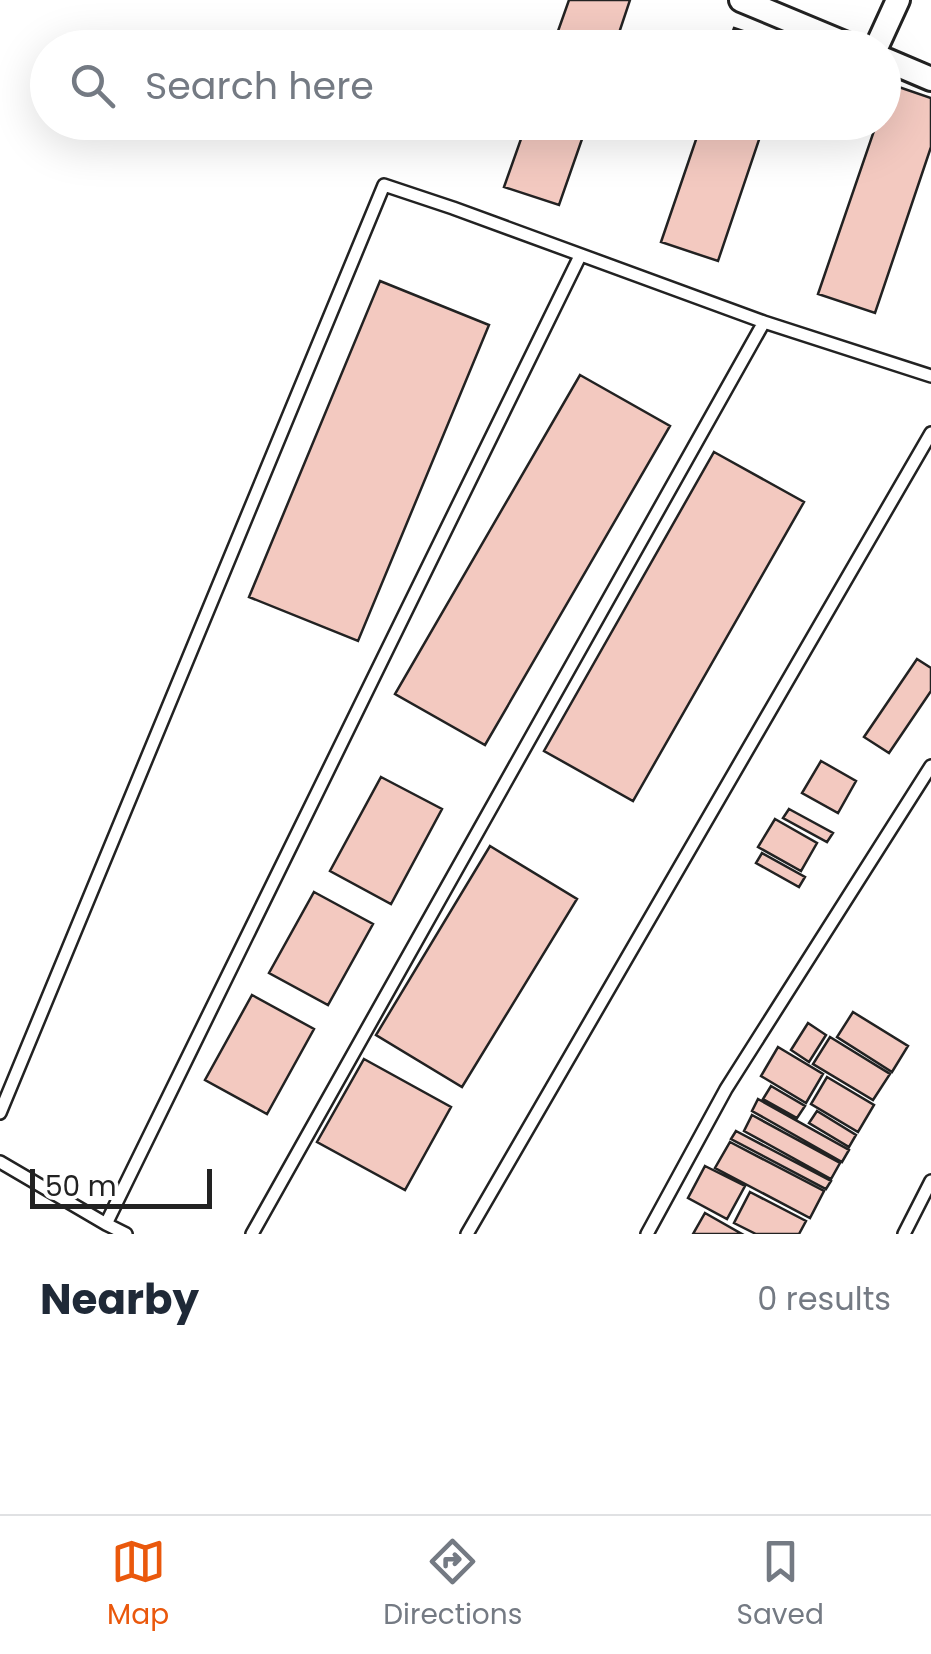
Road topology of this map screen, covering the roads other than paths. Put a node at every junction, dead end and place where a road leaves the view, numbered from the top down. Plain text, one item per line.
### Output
1 (741, 0) edge
2 (898, 0) edge
3 (813, 30) edge
4 (884, 30) edge
5 (901, 67) edge
6 (931, 80) edge
7 (580, 256) junction
8 (764, 322) junction
9 (931, 376) edge
10 (931, 433) edge
11 (931, 766) edge
12 (0, 1113) edge
13 (0, 1162) edge
14 (931, 1182) edge
15 (106, 1224) junction
16 (126, 1234) edge
17 (252, 1234) edge
18 (466, 1234) edge
19 (646, 1234) edge
20 (904, 1234) edge

1 - 3 street
2 - 4 street
5 - 6 street
7 - 8 lane
7 - 12 lane
7 - 15 lane
8 - 9 lane
8 - 17 lane
10 - 18 lane
11 - 19 lane
13 - 15 lane
14 - 20 lane
15 - 16 lane

